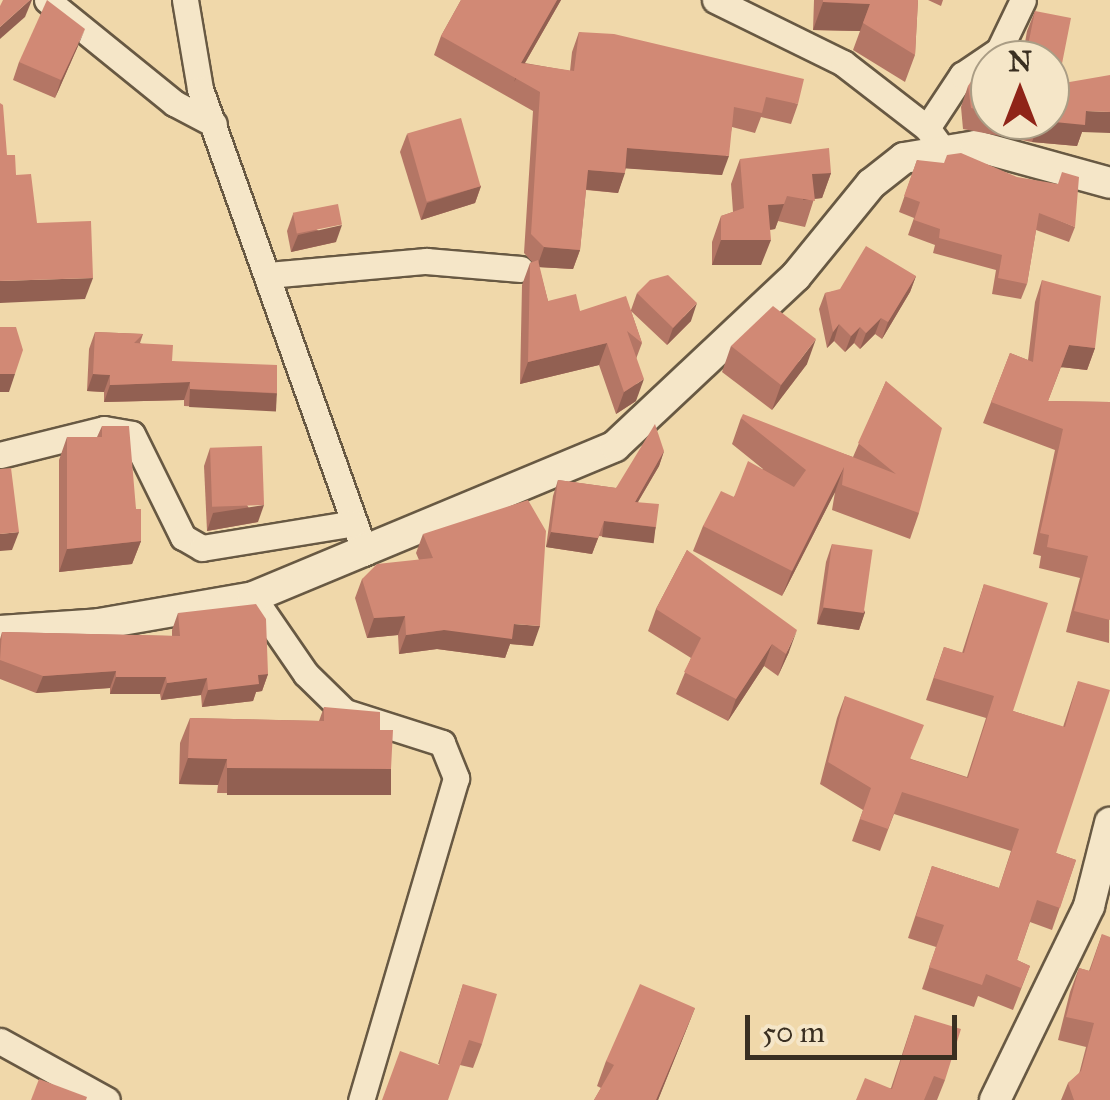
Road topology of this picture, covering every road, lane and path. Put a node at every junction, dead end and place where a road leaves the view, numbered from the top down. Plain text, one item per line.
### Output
1 (47, 0) edge
2 (185, 0) edge
3 (716, 0) edge
4 (1023, 0) edge
5 (214, 124) junction
6 (934, 137) junction
7 (1110, 183) edge
8 (521, 269) dead end
9 (268, 276) junction
10 (0, 455) edge
11 (354, 523) junction
12 (365, 552) junction
13 (253, 597) junction
14 (0, 631) edge
15 (1110, 824) edge
16 (0, 1041) edge
17 (106, 1100) edge
18 (362, 1100) edge
19 (994, 1100) edge

1 - 5 street
2 - 5 street
3 - 6 street
4 - 6 street
5 - 9 street
6 - 7 street
6 - 12 street
8 - 9 street
9 - 11 street
10 - 11 street
11 - 12 street
12 - 13 street
13 - 14 street
13 - 18 street
15 - 19 street
16 - 17 street

